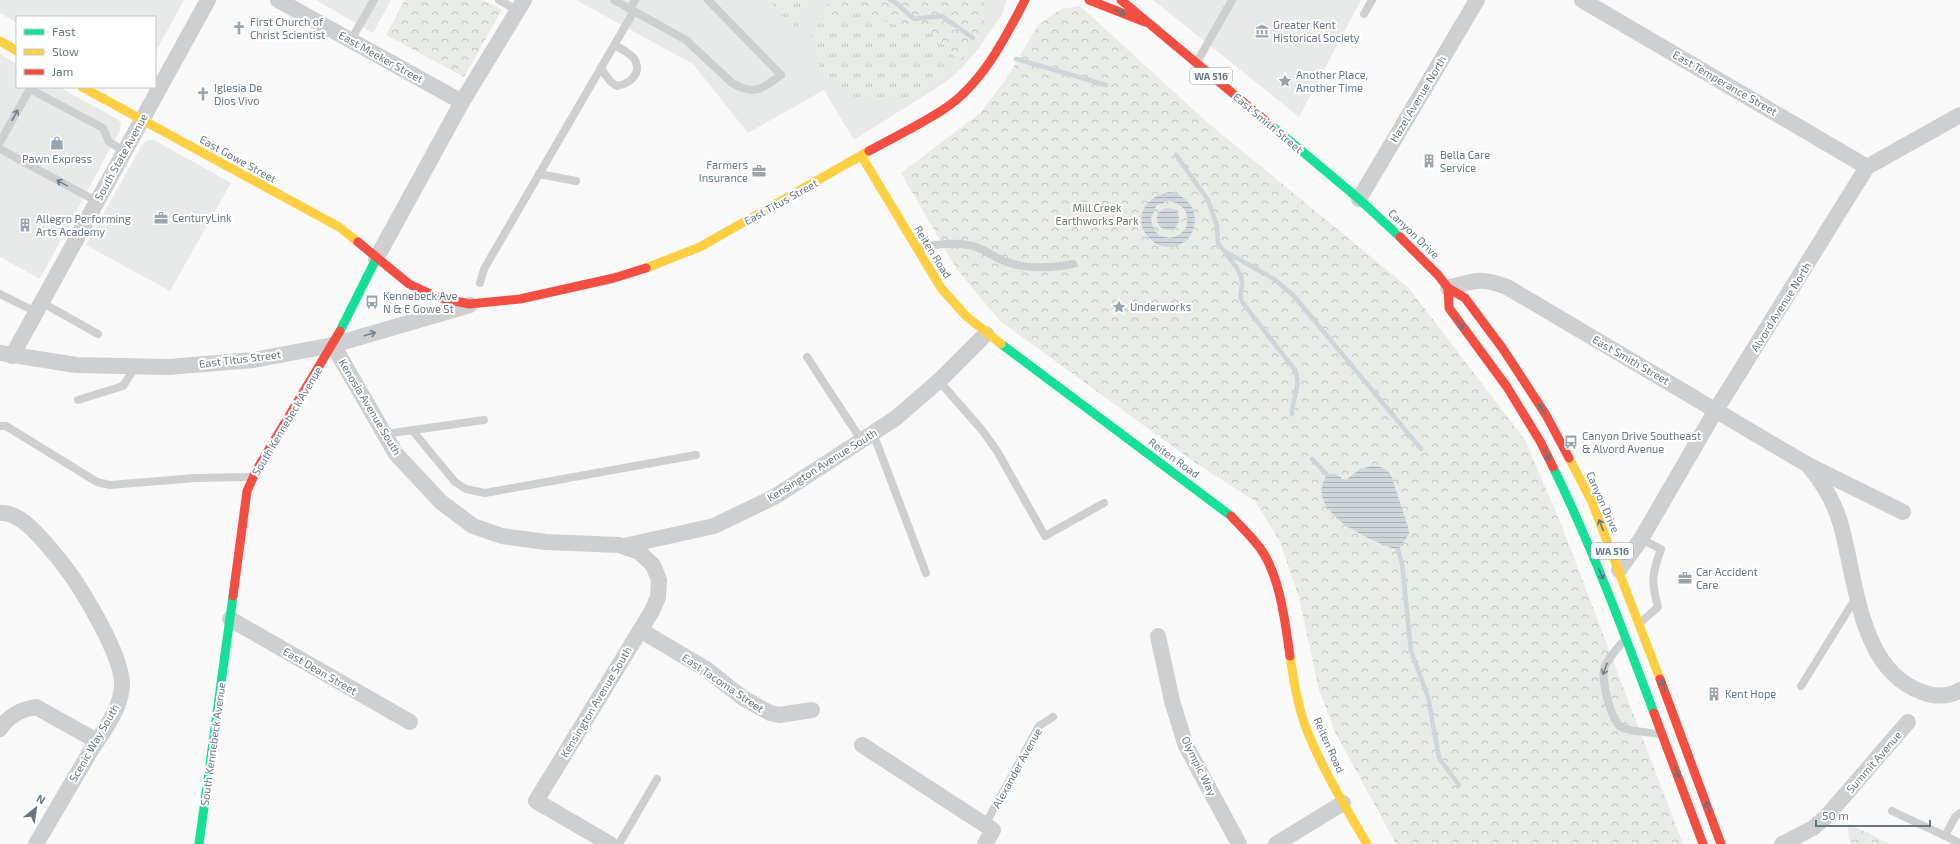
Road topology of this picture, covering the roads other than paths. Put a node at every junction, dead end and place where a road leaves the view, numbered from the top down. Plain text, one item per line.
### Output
1 (208, 0) edge
2 (278, 0) edge
3 (374, 0) edge
4 (499, 0) edge
5 (614, 0) edge
6 (635, 0) edge
7 (708, 0) edge
8 (1025, 0) edge
9 (1089, 0) edge
10 (1121, 0) edge
11 (1232, 0) edge
12 (1372, 0) edge
13 (1477, 0) edge
14 (1582, 0) edge
15 (1035, 4) dead end
16 (521, 5) edge
17 (632, 10) junction
18 (1364, 14) dead end
19 (1017, 16) junction
20 (1152, 25) junction
21 (351, 40) junction
22 (0, 41) edge
23 (615, 45) junction
24 (16, 50) edge
25 (1196, 63) junction
26 (600, 70) junction
27 (30, 88) edge
28 (84, 88) edge
29 (462, 102) junction
30 (1960, 115) edge
31 (141, 120) junction
32 (0, 142) edge
33 (0, 149) edge
34 (124, 151) junction
35 (862, 157) junction
36 (1867, 167) junction
37 (539, 174) junction
38 (576, 181) dead end
39 (1359, 199) junction
40 (96, 202) junction
41 (916, 248) junction
42 (376, 259) junction
43 (1073, 264) dead end
44 (480, 283) dead end
45 (1448, 288) junction
46 (0, 294) edge
47 (474, 304) junction
48 (38, 307) junction
49 (98, 334) dead end
50 (986, 334) junction
51 (333, 345) junction
52 (6, 354) edge
53 (807, 357) dead end
54 (136, 366) junction
55 (939, 381) junction
56 (78, 400) dead end
57 (1716, 410) junction
58 (484, 420) dead end
59 (0, 426) edge
60 (412, 430) junction
61 (385, 434) junction
62 (867, 437) junction
63 (696, 455) dead end
64 (1808, 465) junction
65 (253, 477) junction
66 (1104, 503) dead end
67 (1903, 512) dead end
68 (0, 513) edge
69 (1641, 539) junction
70 (624, 546) junction
71 (1619, 570) junction
72 (926, 573) dead end
73 (1857, 596) junction
74 (230, 619) junction
75 (1640, 624) junction
76 (640, 630) junction
77 (1158, 636) dead end
78 (1626, 637) junction
79 (1802, 686) dead end
80 (1959, 693) edge
81 (812, 710) dead end
82 (1054, 717) dead end
83 (410, 722) dead end
84 (1908, 722) dead end
85 (0, 728) edge
86 (1664, 735) junction
87 (97, 741) junction
88 (862, 746) dead end
89 (657, 779) dead end
90 (1343, 803) junction
91 (1892, 811) dead end
92 (1960, 813) edge
93 (988, 833) edge
94 (1945, 836) junction
95 (1960, 843) edge
96 (36, 844) edge
97 (199, 844) edge
98 (610, 844) edge
99 (619, 844) edge
100 (1239, 844) edge
101 (1276, 844) edge
102 (1367, 844) edge
103 (1703, 844) edge
104 (1721, 844) edge
105 (1782, 844) edge

1 - 31 street, South State Avenue
2 - 21 street, East Meeker Street
3 - 21 lane
4 - 16 lane
5 - 17 lane
6 - 17 lane
7 - 17 lane
8 - 19 street, East Titus Street
9 -> 20 street
10 - 20 street, East Smith Street / WA 516
11 - 25 lane
12 - 18 lane
13 - 39 street, Hazel Avenue North
14 - 36 street, East Temperance Street
15 - 19 street
16 - 29 street, South Kennebeck Avenue
17 - 23 lane
19 - 35 street, East Titus Street
20 - 25 street, East Smith Street / WA 516
21 - 29 street, East Meeker Street
22 - 24 street
23 - 26 lane
23 - 26 lane
25 - 39 street, East Smith Street / WA 516
26 - 37 lane
32 -> 27 lane
27 - 34 lane
28 - 31 street, East Gowe Street
29 - 42 street, South Kennebeck Avenue
30 - 36 street, Alvord Avenue North
31 - 34 street, South State Avenue
31 - 42 street, East Gowe Street
40 -> 33 lane
34 - 40 street, South State Avenue
35 - 41 street, Reiten Road
35 - 47 street, East Titus Street
36 - 57 street, Alvord Avenue North
37 - 38 lane
37 - 44 lane
39 - 45 street, Canyon Drive / WA 516
40 - 48 street, South State Avenue
41 - 43 lane
41 - 50 street, Reiten Road
42 - 47 street, East Titus Street
42 - 51 street, South Kennebeck Avenue
45 - 57 street, East Smith Street
71 -> 45 street, Canyon Drive / WA 516
45 -> 78 street, WA 516
46 - 48 lane
51 -> 47 street, East Titus Street
48 - 49 lane
48 - 52 street, South State Avenue
50 - 55 street, Kensington Avenue South
50 - 90 street, Reiten Road
51 - 54 street, East Titus Street
51 - 61 street, Kenosia Avenue South
51 - 65 street, South Kennebeck Avenue
52 - 54 street, East Titus Street
53 - 62 lane
54 - 56 lane
55 - 62 street, Kensington Avenue South
55 - 66 lane
57 - 64 street, East Smith Street
57 - 69 street, Alvord Avenue North
58 - 60 lane
59 - 65 lane
60 - 61 lane
60 - 63 lane
61 - 70 street, Kenosia Avenue South
62 - 70 street, Kensington Avenue South
62 - 72 lane
64 - 67 street, East Smith Street
64 - 73 street, East Smith Street
65 - 74 street, South Kennebeck Avenue
68 - 87 street, Scenic Way South
69 - 71 street, Alvord Avenue North
69 - 75 lane
70 - 76 street, Kensington Avenue South
71 - 75 street, Canyon Drive / WA 516
73 - 79 lane
73 - 80 street, East Smith Street
74 - 83 street, East Dean Street
74 - 97 street, South Kennebeck Avenue
104 -> 75 street, Canyon Drive / WA 516
76 - 81 street, East Tacoma Street
76 - 98 street, Kensington Avenue South
77 - 100 street, Olympic Way
78 - 86 street, WA 516
78 -> 86 lane
82 - 93 lane, Alexander Avenue
84 - 105 street, Summit Avenue
85 - 87 street
86 -> 103 street, WA 516
87 - 96 street, Scenic Way South
88 - 93 street
89 - 99 lane
90 - 101 street
90 - 102 street, Reiten Road
91 - 94 lane
92 - 94 lane
94 - 95 lane

